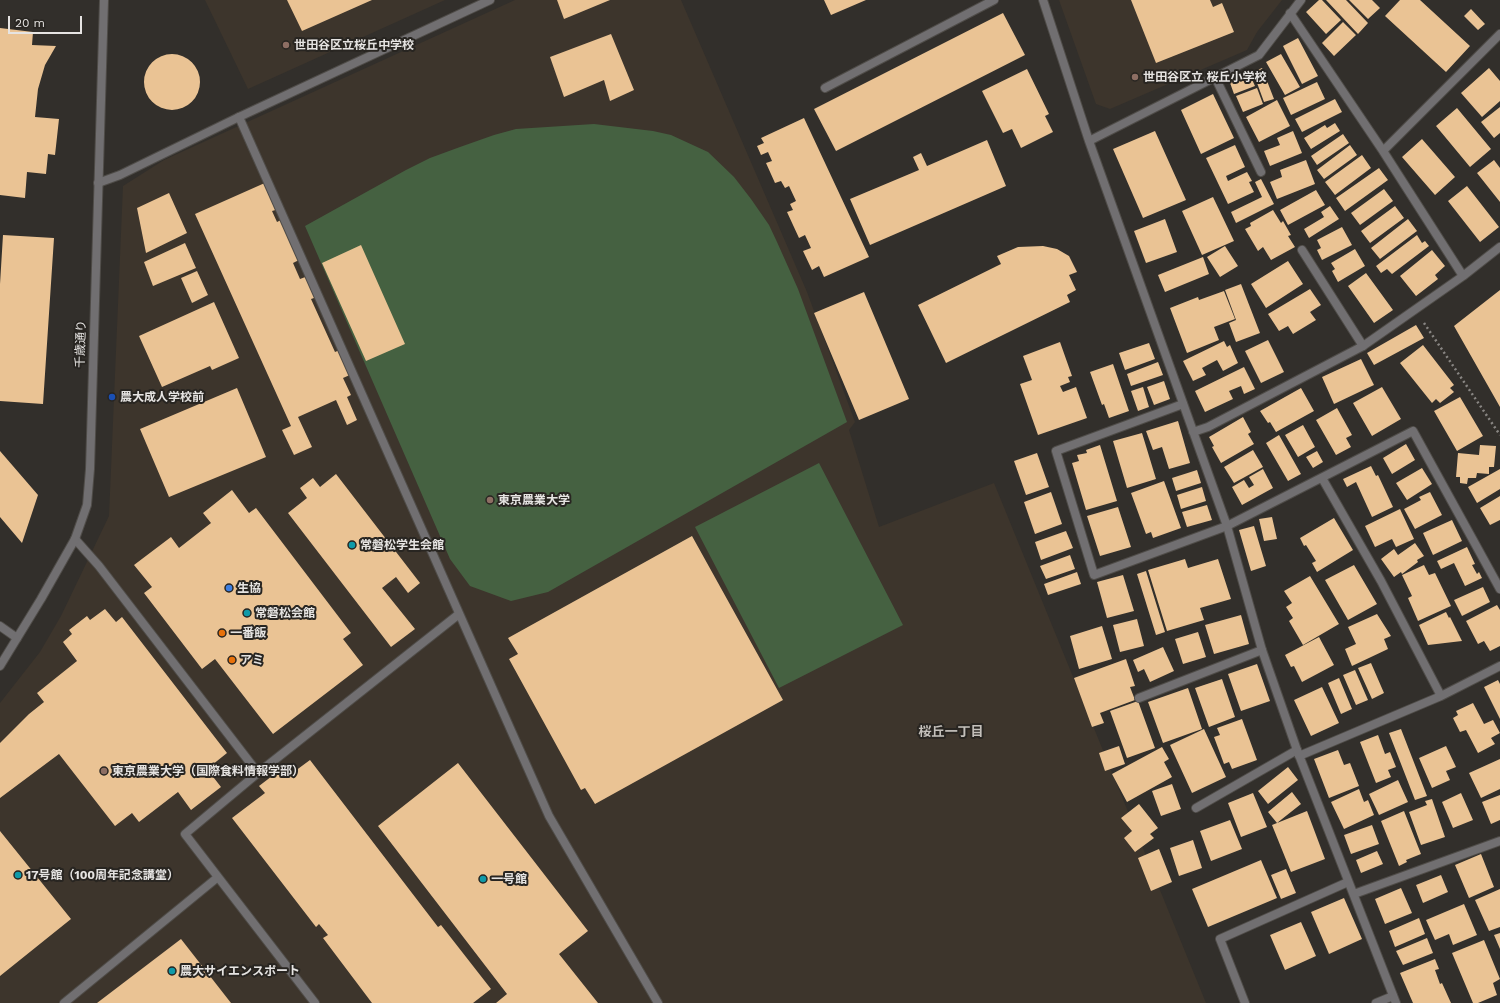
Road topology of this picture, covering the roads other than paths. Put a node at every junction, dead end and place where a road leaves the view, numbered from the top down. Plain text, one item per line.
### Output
1 (104, 0) edge
2 (490, 0) edge
3 (994, 0) edge
4 (1043, 0) edge
5 (1301, 0) edge
6 (1290, 13) junction
7 (1500, 34) edge
8 (1215, 78) junction
9 (824, 88) dead end
10 (239, 117) junction
11 (1089, 141) junction
12 (1383, 151) junction
13 (1261, 172) dead end
14 (98, 183) junction
15 (1500, 247) edge
16 (1302, 250) dead end
17 (1463, 276) junction
18 (1363, 346) junction
19 (1183, 404) junction
20 (1193, 432) junction
21 (1322, 478) junction
22 (1227, 526) junction
23 (75, 539) junction
24 (1500, 589) edge
25 (459, 614) junction
26 (0, 626) edge
27 (17, 638) junction
28 (1262, 650) junction
29 (0, 666) edge
30 (1500, 666) edge
31 (1441, 696) junction
32 (1139, 698) dead end
33 (1298, 753) junction
34 (258, 773) junction
35 (1196, 808) dead end
36 (1500, 841) edge
37 (218, 877) junction
38 (1348, 882) junction
39 (1354, 894) junction
40 (1395, 999) edge
41 (64, 1003) edge
42 (315, 1003) edge
43 (658, 1003) edge
44 (1245, 1003) edge
45 (1376, 1003) edge

1 - 14 street, 千歳通り
2 - 10 street
3 - 9 street
4 - 11 street
5 - 6 street
6 - 8 street
6 - 12 street
7 - 12 street
8 - 11 street
8 - 13 street
10 - 14 street
10 - 25 street
11 - 19 street
12 - 17 street
14 - 23 street, 千歳通り
15 - 17 street
16 - 18 street
17 - 18 street
18 - 20 street
19 - 20 street
19 - 22 street
20 - 22 street
21 - 22 street
21 - 24 street
21 - 31 street
22 - 28 street
23 - 27 street, 千歳通り
23 - 34 street
25 - 34 street
25 - 43 street
26 - 27 street
27 - 29 street, 千歳通り
28 - 32 street
28 - 33 street
30 - 31 street
31 - 33 street
33 - 35 street
33 - 38 street
34 - 37 street
36 - 39 street
37 - 41 street
37 - 42 street
38 - 39 street
38 - 44 street
39 - 40 street
40 - 45 street

